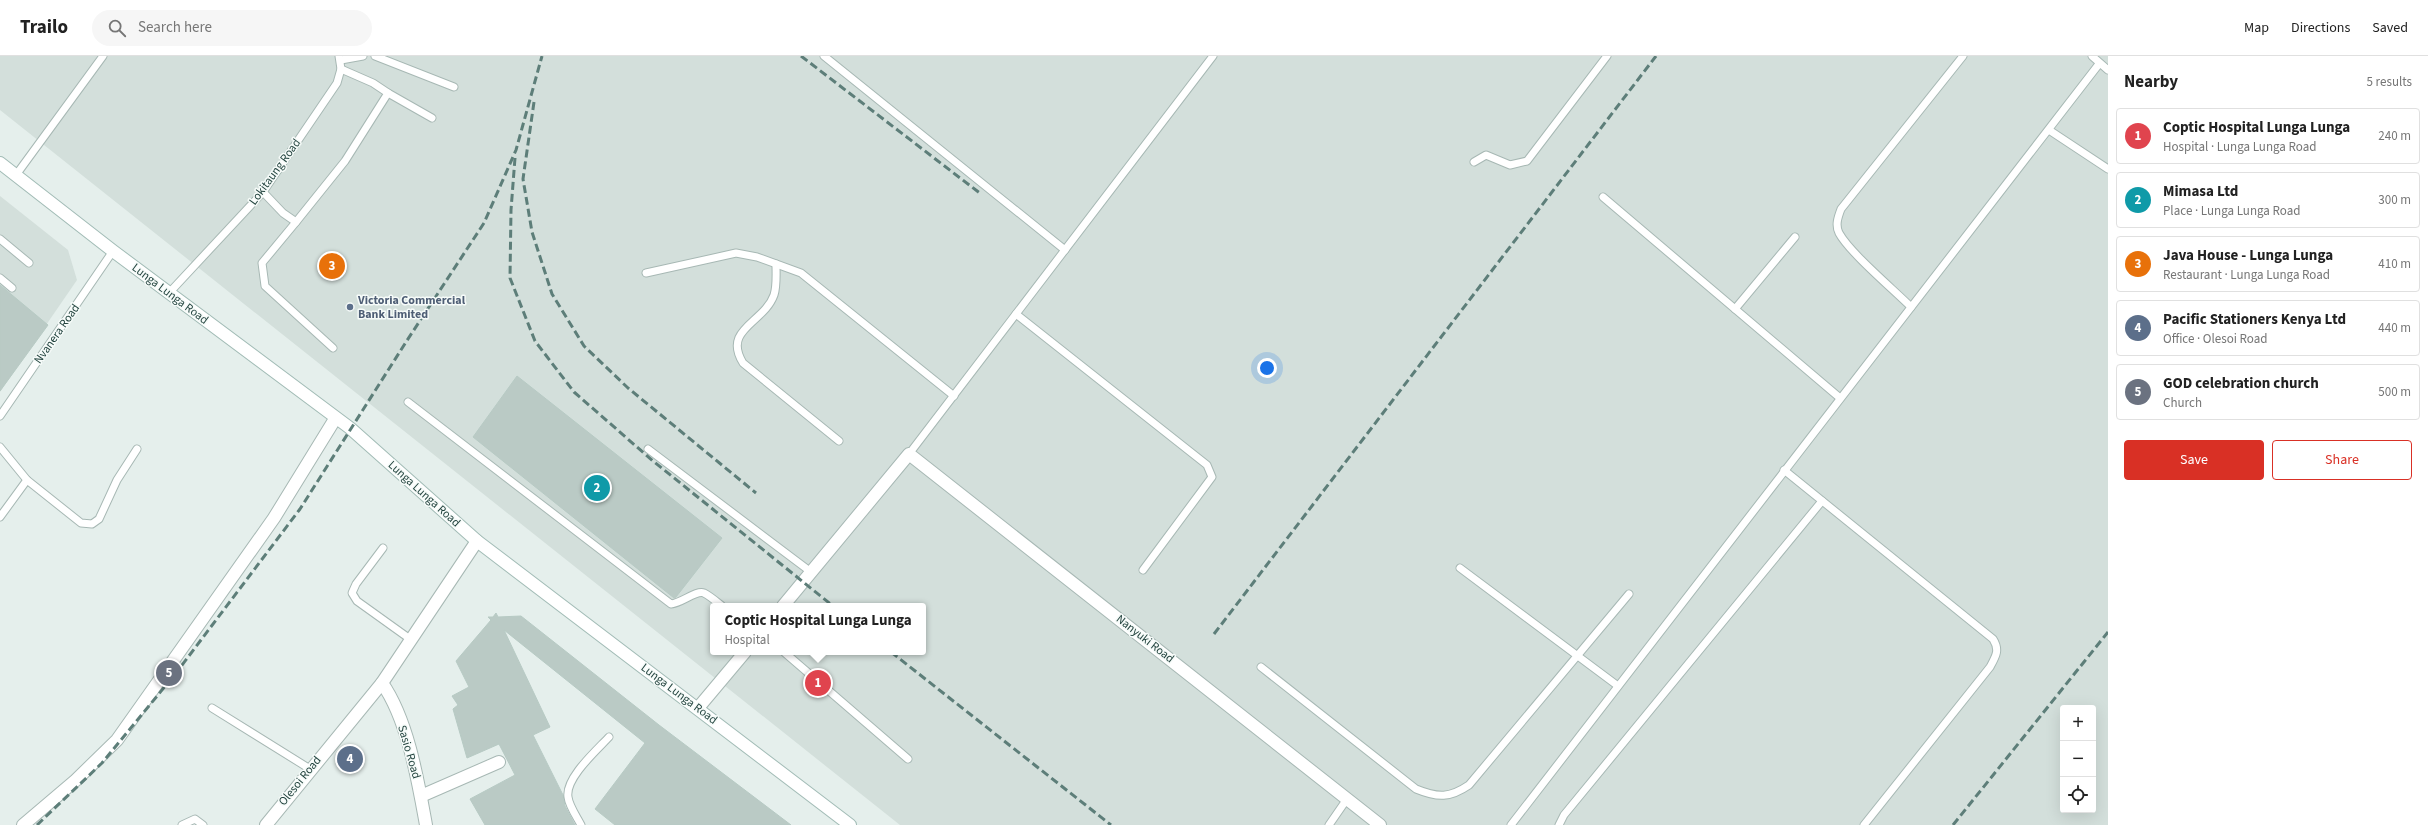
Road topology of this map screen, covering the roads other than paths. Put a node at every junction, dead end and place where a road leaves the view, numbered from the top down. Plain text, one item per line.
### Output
1 (103, 56) edge
2 (363, 56) edge
3 (375, 56) edge
4 (824, 56) edge
5 (1213, 56) edge
6 (1607, 56) edge
7 (1963, 56) edge
8 (2092, 56) edge
9 (340, 58) edge
10 (2099, 64) junction
11 (341, 69) junction
12 (2108, 70) edge
13 (454, 87) dead end
14 (388, 93) junction
15 (432, 118) dead end
16 (2048, 130) junction
17 (1474, 162) dead end
18 (0, 163) edge
19 (2108, 169) edge
20 (16, 175) junction
21 (263, 192) junction
22 (1603, 197) dead end
23 (296, 222) junction
24 (1795, 237) dead end
25 (0, 239) edge
26 (1065, 250) junction
27 (113, 251) junction
28 (29, 263) dead end
29 (776, 264) junction
30 (646, 273) dead end
31 (0, 278) edge
32 (12, 288) dead end
33 (169, 293) junction
34 (1911, 307) junction
35 (1735, 309) junction
36 (1016, 314) junction
37 (333, 348) dead end
38 (954, 396) junction
39 (1840, 398) junction
40 (408, 402) dead end
41 (0, 416) edge
42 (335, 419) junction
43 (839, 441) dead end
44 (0, 447) edge
45 (137, 449) dead end
46 (648, 449) dead end
47 (909, 454) junction
48 (1784, 470) junction
49 (27, 480) junction
50 (1822, 501) junction
51 (0, 517) edge
52 (477, 541) junction
53 (383, 548) dead end
54 (1460, 568) dead end
55 (1143, 570) dead end
56 (811, 572) junction
57 (1629, 594) dead end
58 (718, 603) edge
59 (785, 603) edge
60 (410, 639) junction
61 (742, 655) edge
62 (787, 655) edge
63 (1577, 656) junction
64 (1261, 667) dead end
65 (382, 683) junction
66 (1618, 686) junction
67 (212, 708) dead end
68 (698, 708) junction
69 (609, 737) dead end
70 (908, 759) dead end
71 (499, 762) dead end
72 (310, 769) junction
73 (421, 796) junction
74 (1347, 799) junction
75 (23, 825) edge
76 (182, 825) edge
77 (203, 825) edge
78 (266, 825) edge
79 (426, 825) edge
80 (581, 825) edge
81 (850, 825) edge
82 (1329, 825) edge
83 (1380, 825) edge
84 (1511, 825) edge
85 (1559, 825) edge
86 (1864, 825) edge

1 - 20 lane
2 - 9 lane
3 - 13 lane
4 - 26 lane
5 - 26 lane
6 - 17 lane
7 - 34 lane
8 - 10 lane
9 - 11 lane, Lokitaung Road
10 - 12 lane
10 - 16 lane
11 - 14 lane
11 - 21 lane, Lokitaung Road
14 - 15 lane
14 - 23 lane
16 - 19 lane
16 - 34 lane
18 - 20 street, Lunga Lunga Road
20 - 27 street, Lunga Lunga Road
21 - 23 lane
21 - 33 lane, Lokitaung Road
22 - 35 lane
23 - 37 lane
24 - 35 lane
25 - 28 lane
26 - 36 lane
27 - 33 street, Lunga Lunga Road
27 - 41 lane, Nvanera Road
29 - 30 lane
29 - 38 lane
29 - 43 lane
31 - 32 lane
33 - 42 street, Lunga Lunga Road
34 - 39 lane
35 - 39 lane
36 - 38 lane
36 - 55 lane
38 - 47 lane
39 - 48 lane
40 - 58 lane
42 - 52 street, Lunga Lunga Road
42 - 75 street
44 - 49 lane
45 - 49 lane
46 - 56 lane
47 - 56 street
47 - 74 street, Nanyuki Road
48 - 50 lane
48 - 66 lane
49 - 51 lane
50 - 85 lane
50 - 86 lane
52 - 60 street, Olesoi Road
52 - 68 street, Lunga Lunga Road
53 - 60 lane
54 - 63 lane
56 - 59 street
57 - 63 lane
60 - 65 street, Olesoi Road
61 - 68 street
62 - 70 lane
63 - 64 lane
63 - 66 lane
65 - 72 street, Olesoi Road
65 - 73 street, Sasio Road
66 - 84 lane
67 - 72 lane
68 - 81 street, Lunga Lunga Road
69 - 80 lane
71 - 73 street
72 - 78 street, Olesoi Road
73 - 79 street, Sasio Road
74 - 82 lane
74 - 83 street, Nanyuki Road
76 - 77 lane

